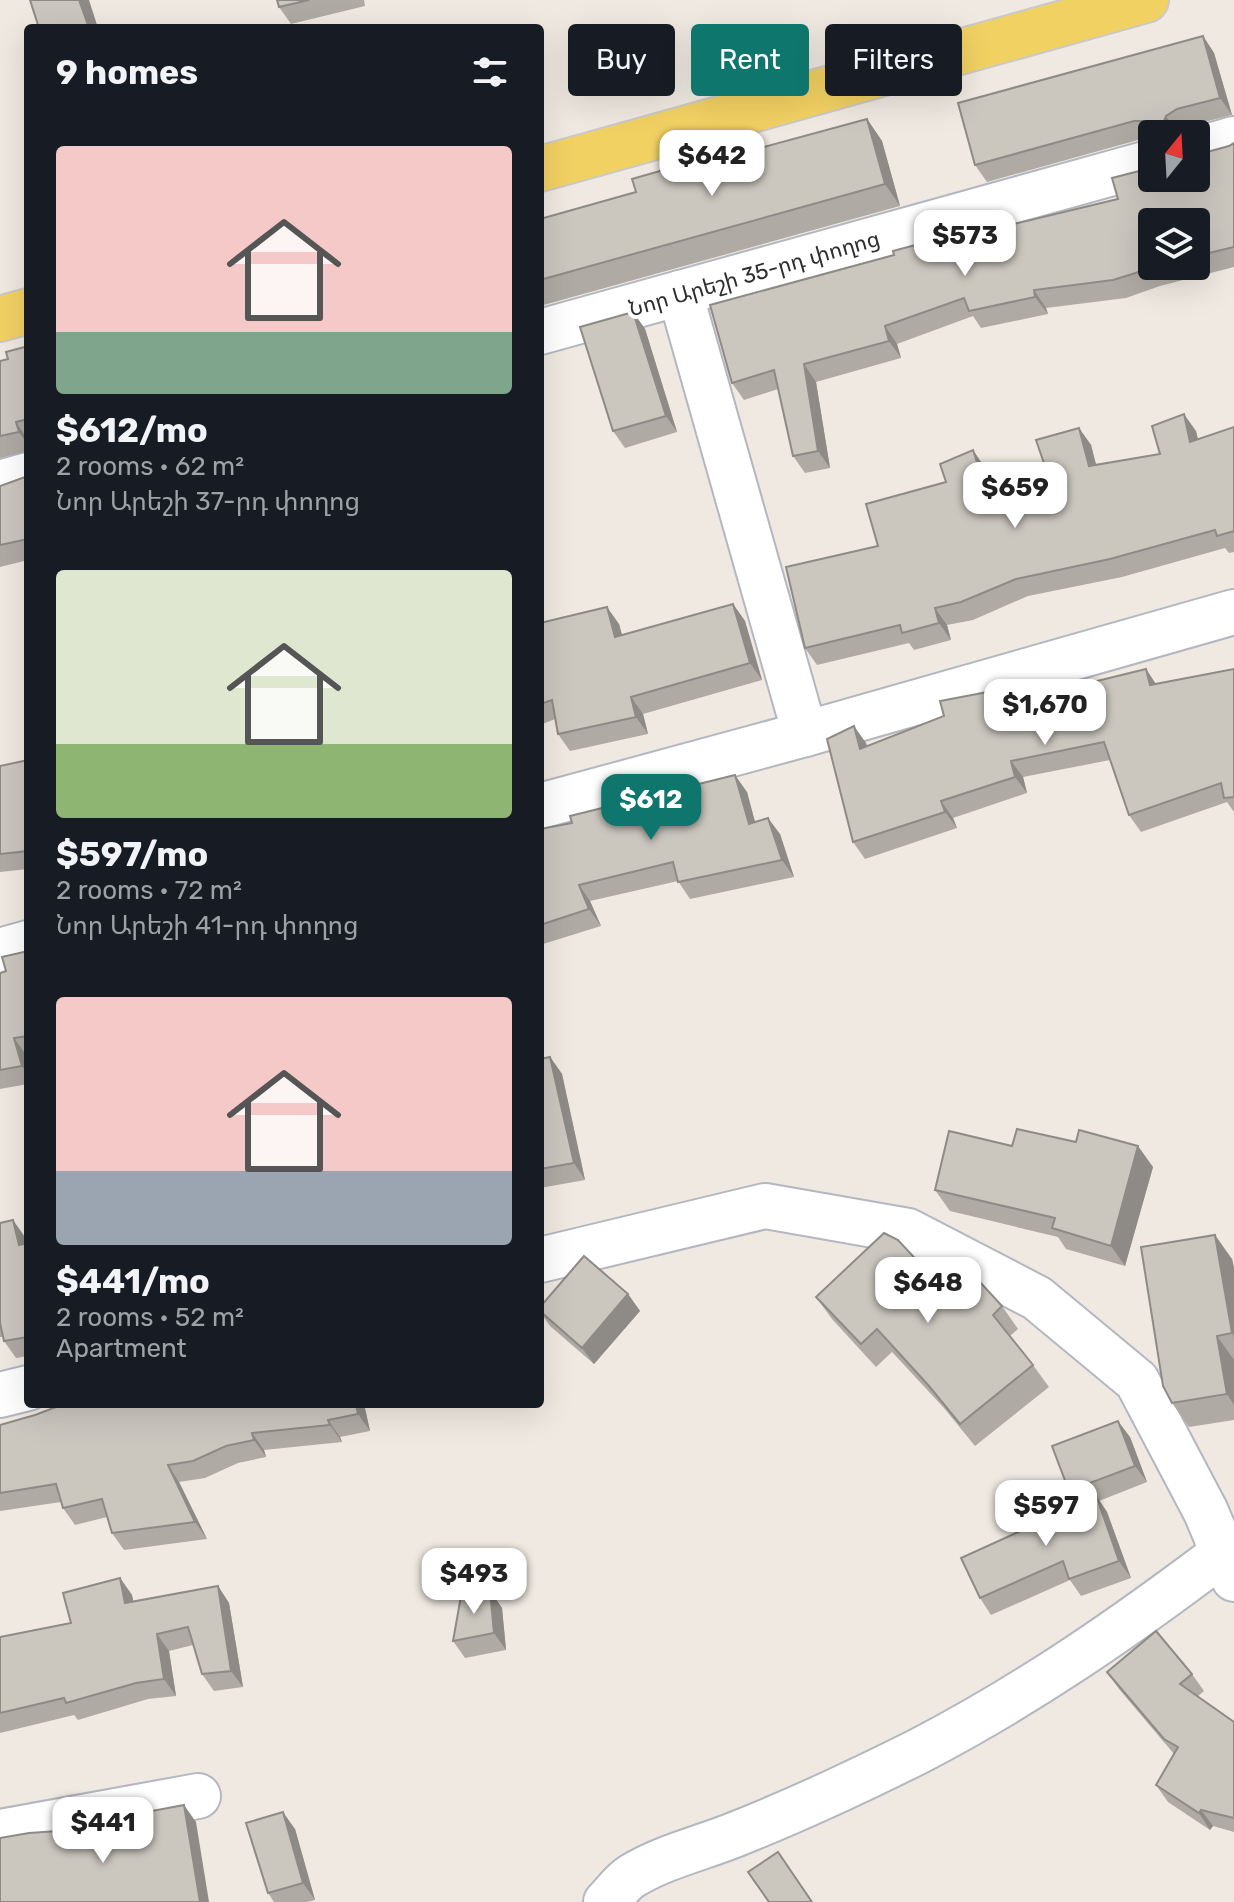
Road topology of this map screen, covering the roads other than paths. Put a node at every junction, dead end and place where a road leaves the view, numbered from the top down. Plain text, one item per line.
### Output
1 (1146, 0) edge
2 (1234, 139) edge
3 (1210, 146) edge
4 (1138, 166) edge
5 (544, 168) edge
6 (680, 293) junction
7 (24, 312) edge
8 (0, 319) edge
9 (544, 331) edge
10 (24, 476) edge
11 (0, 483) edge
12 (1234, 612) edge
13 (805, 734) junction
14 (544, 805) edge
15 (24, 944) edge
16 (0, 951) edge
17 (544, 1259) edge
18 (24, 1389) edge
19 (0, 1395) edge
20 (1220, 1502) edge
21 (1229, 1566) edge
22 (198, 1796) dead end
23 (0, 1832) edge
24 (606, 1902) edge

1 - 5 main road
2 - 3 street
4 - 6 street, Նոր Արեշի 35-րդ փողոց
6 - 9 street, Նոր Արեշի 35-րդ փողոց
6 - 13 street
7 - 8 main road
10 - 11 street
12 - 13 street
13 - 14 street
15 - 16 street
17 - 20 street
18 - 19 street
20 - 21 street
21 - 24 street
22 - 23 street

